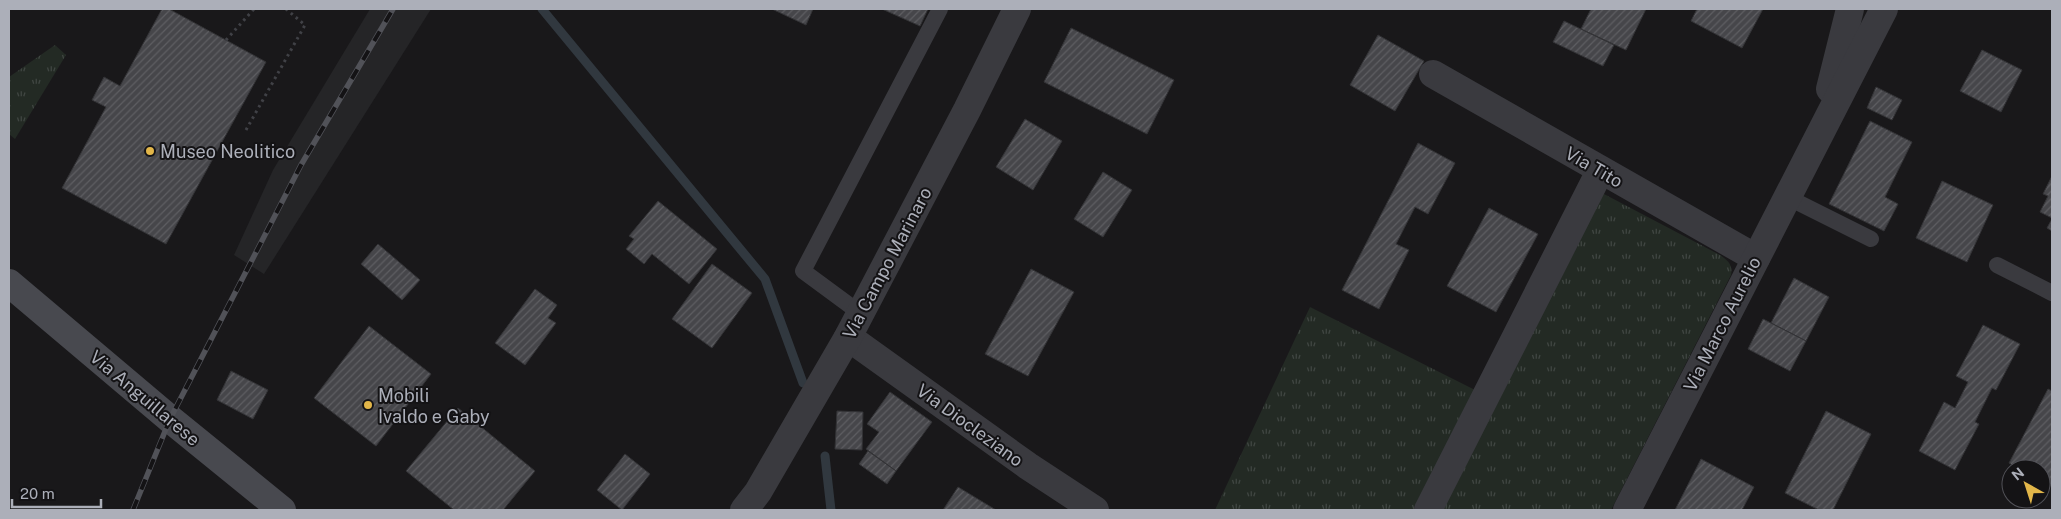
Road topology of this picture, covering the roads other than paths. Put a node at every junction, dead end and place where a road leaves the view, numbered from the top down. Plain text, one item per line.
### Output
1 (940, 9) edge
2 (1017, 9) edge
3 (1850, 9) edge
4 (1884, 9) edge
5 (1433, 74) dead end
6 (1817, 139) junction
7 (1600, 171) junction
8 (1787, 197) junction
9 (1871, 239) dead end
10 (1756, 258) junction
11 (1997, 264) dead end
12 (9, 283) edge
13 (2052, 293) edge
14 (854, 325) junction
15 (282, 510) edge
16 (744, 510) edge
17 (1095, 510) edge
18 (1428, 510) edge
19 (1627, 510) edge

1 - 14 lane
2 - 14 street, Via Campo Marinaro
3 - 6 street, Via Marco Aurelio
4 - 6 street, Via Marco Aurelio
5 - 7 street, Via Tito
6 - 8 street, Via Marco Aurelio
7 - 10 street, Via Tito
7 - 18 street
8 - 9 lane
8 - 10 street, Via Marco Aurelio
10 - 19 street, Via Marco Aurelio
11 - 13 lane
12 - 15 main road, Via Anguillarese
14 - 16 street, Via Campo Marinaro
14 - 17 street, Via Diocleziano

